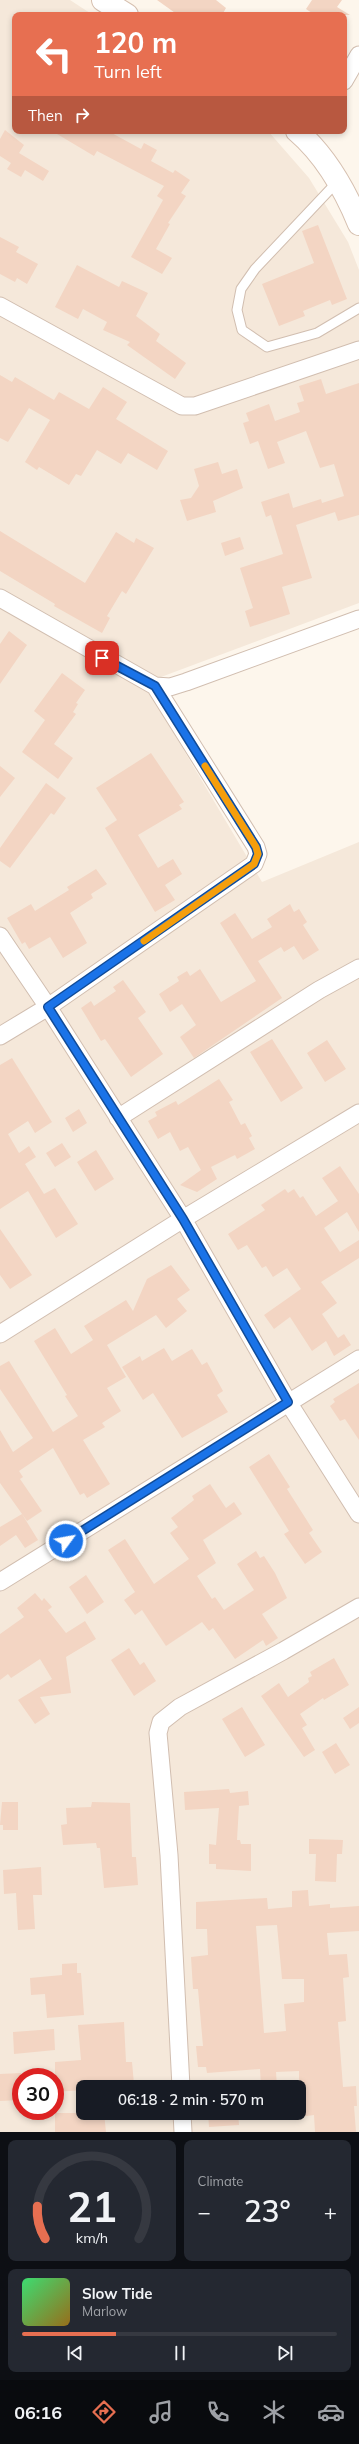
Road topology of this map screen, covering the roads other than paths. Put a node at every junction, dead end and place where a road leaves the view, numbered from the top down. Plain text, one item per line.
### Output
1 (103, 0) edge
2 (122, 12) edge
3 (359, 55) edge
4 (347, 76) edge
5 (307, 134) edge
6 (338, 181) junction
7 (359, 224) edge
8 (0, 306) edge
9 (359, 308) edge
10 (359, 350) edge
11 (0, 598) edge
12 (359, 619) edge
13 (155, 686) junction
14 (0, 936) edge
15 (359, 968) edge
16 (48, 1007) junction
17 (0, 1036) edge
18 (359, 1113) edge
19 (118, 1118) junction
20 (183, 1219) junction
21 (0, 1334) edge
22 (359, 1359) edge
23 (288, 1402) junction
24 (359, 1514) edge
25 (0, 1582) edge
26 (359, 1606) edge
27 (180, 2080) edge
28 (182, 2120) edge
29 (183, 2132) edge

1 - 2 street
3 - 4 street
5 - 6 street
6 - 7 street
6 - 9 lane
8 - 10 street
11 - 13 street
12 - 13 street
13 - 16 street
14 - 16 street
15 - 19 street
16 - 17 street
16 - 19 street
18 - 20 street
19 - 20 street
20 - 21 street
20 - 23 street
22 - 23 street
23 - 24 street
23 - 25 street
26 - 27 street
28 - 29 street

